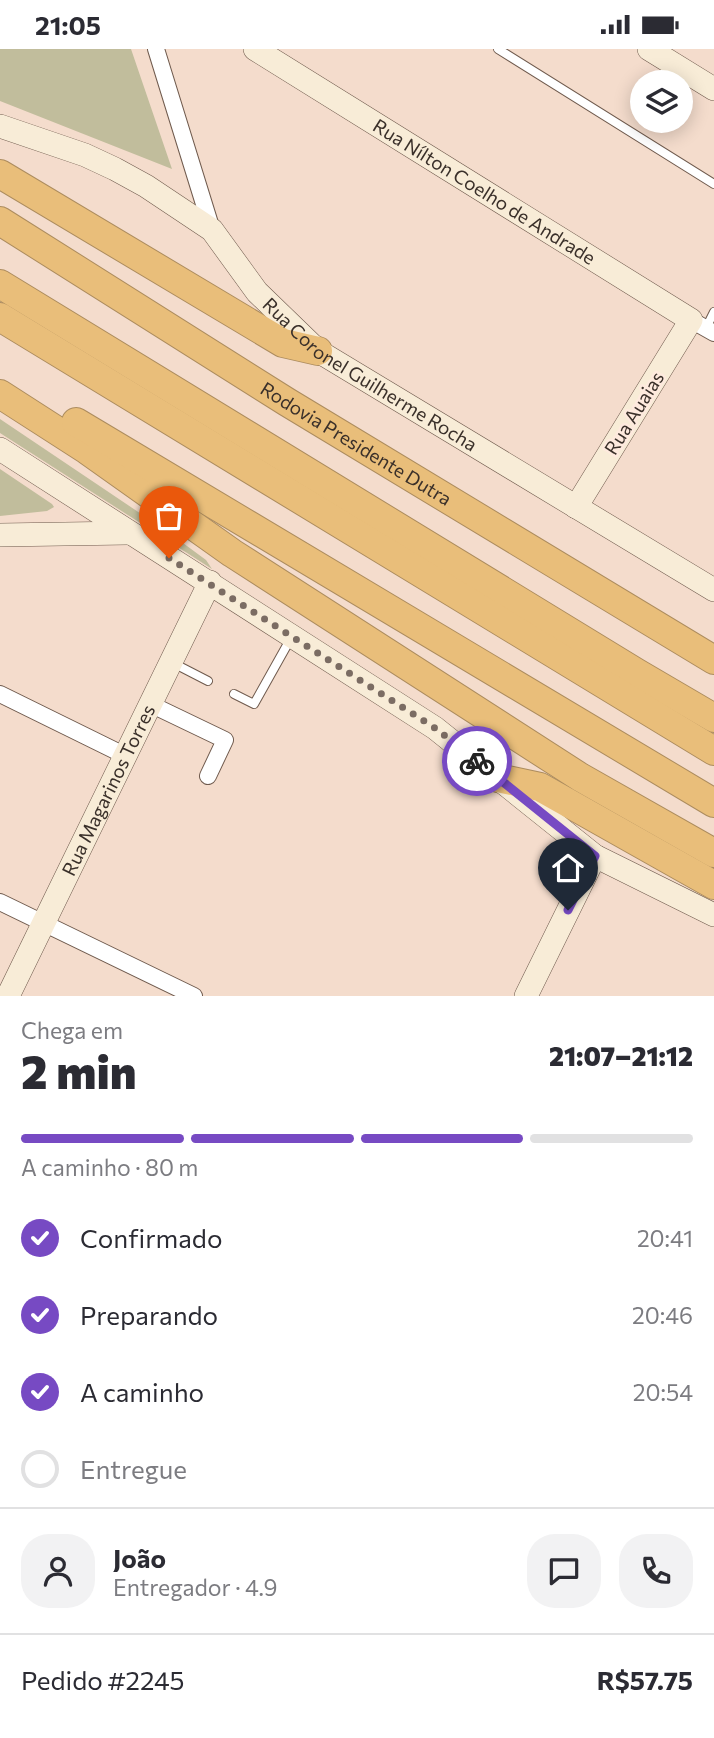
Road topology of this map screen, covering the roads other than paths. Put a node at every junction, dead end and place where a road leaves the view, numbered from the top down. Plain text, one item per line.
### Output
1 (156, 49) edge
2 (255, 49) edge
3 (498, 49) edge
4 (649, 49) edge
5 (714, 89) edge
6 (0, 126) edge
7 (0, 174) edge
8 (714, 184) edge
9 (0, 221) edge
10 (212, 230) junction
11 (0, 284) edge
12 (714, 312) edge
13 (0, 317) edge
14 (704, 327) edge
15 (318, 351) junction
16 (0, 377) edge
17 (0, 394) edge
18 (0, 449) edge
19 (576, 507) junction
20 (128, 533) junction
21 (0, 535) edge
22 (210, 582) junction
23 (714, 590) edge
24 (293, 635) junction
25 (714, 660) edge
26 (171, 661) junction
27 (208, 681) dead end
28 (0, 694) edge
29 (234, 694) dead end
30 (150, 704) junction
31 (714, 717) edge
32 (714, 751) edge
33 (124, 755) junction
34 (208, 776) dead end
35 (498, 778) junction
36 (714, 803) edge
37 (714, 853) edge
38 (595, 856) junction
39 (714, 885) edge
40 (0, 902) edge
41 (714, 915) edge
42 (43, 924) junction
43 (8, 996) edge
44 (194, 996) edge
45 (526, 996) edge

1 - 10 street, Rua Coronel Guilherme Rocha
2 - 14 main road, Rua Nílton Coelho de Andrade
3 - 8 lane
4 - 5 main road
6 - 10 main road
7 - 15 highway
9 - 25 highway, Rodovia Presidente Dutra
10 - 15 main road, Rua Coronel Guilherme Rocha
11 - 31 highway
12 - 14 lane
13 - 32 highway
14 - 19 main road, Rua Auaias
15 - 19 main road, Rua Coronel Guilherme Rocha
16 - 36 highway
17 - 37 highway
18 - 20 main road
19 - 23 main road, Rua Coronel Guilherme Rocha
20 - 21 main road
20 - 22 main road
22 - 24 main road
22 - 26 main road, Rua Magarinos Torres
24 - 29 lane
24 - 35 main road
26 - 27 lane
26 - 30 main road, Rua Magarinos Torres
28 - 33 street
30 - 33 main road, Rua Magarinos Torres
30 - 34 street
33 - 42 main road, Rua Magarinos Torres
35 - 38 main road
35 - 39 highway
38 - 41 main road
38 - 45 main road
40 - 42 street
42 - 43 main road, Rua Magarinos Torres
42 - 44 street

